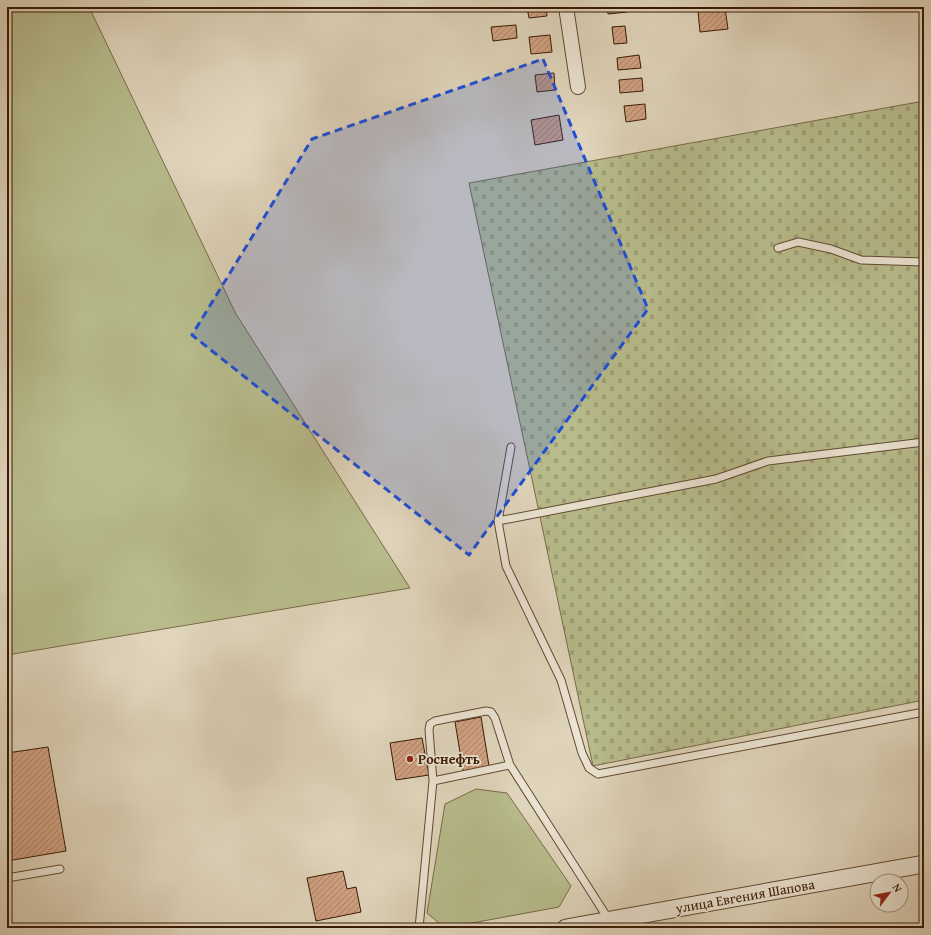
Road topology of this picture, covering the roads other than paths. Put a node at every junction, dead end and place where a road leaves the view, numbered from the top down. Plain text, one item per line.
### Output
1 (566, 7) edge
2 (578, 87) dead end
3 (778, 248) dead end
4 (924, 262) edge
5 (924, 442) edge
6 (511, 447) dead end
7 (498, 521) junction
8 (924, 712) edge
9 (510, 765) junction
10 (433, 781) junction
11 (924, 864) edge
12 (60, 869) dead end
13 (7, 878) edge
14 (609, 920) junction
15 (419, 928) edge
16 (566, 928) edge

1 - 2 street
3 - 4 lane
5 - 7 lane
6 - 7 lane
7 - 8 lane
9 - 10 lane
9 - 10 lane
9 - 14 lane
10 - 15 lane
11 - 14 street, улица Евгения Шапова
12 - 13 lane
14 - 16 street, улица Евгения Шапова

